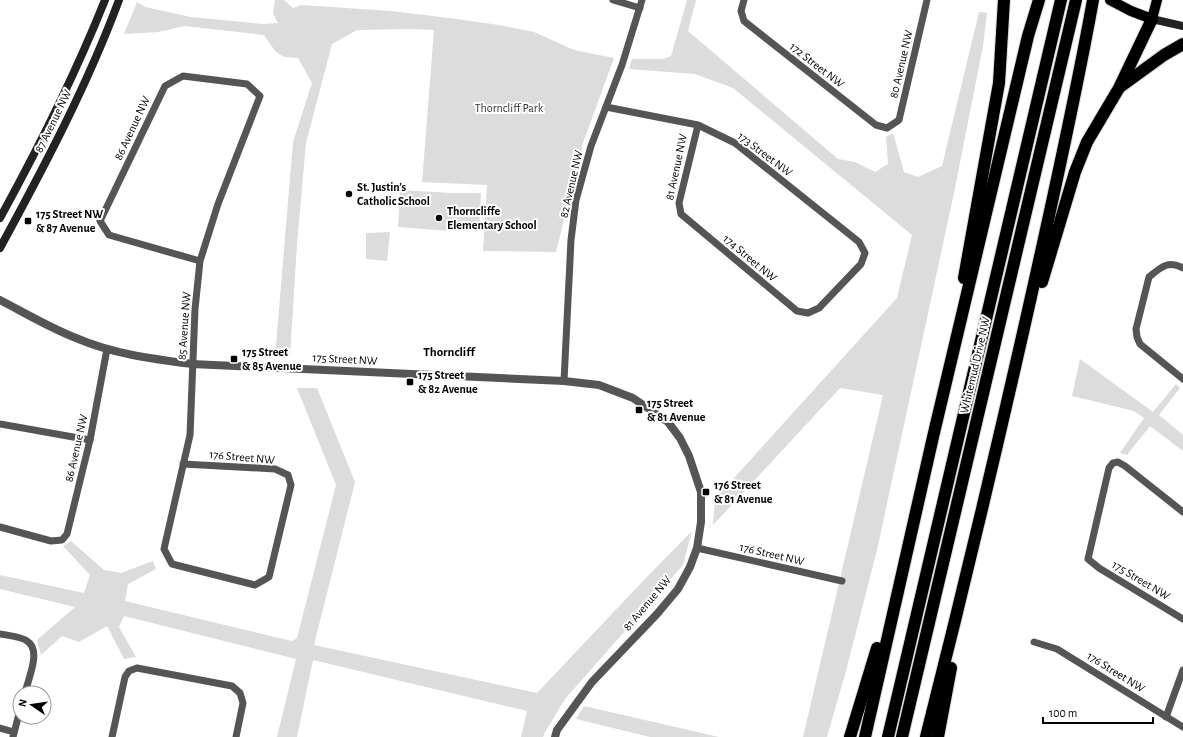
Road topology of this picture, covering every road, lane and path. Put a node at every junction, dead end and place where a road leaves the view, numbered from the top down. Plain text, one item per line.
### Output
1 (104, 0) edge
2 (119, 0) edge
3 (613, 0) edge
4 (642, 0) edge
5 (744, 0) edge
6 (927, 0) edge
7 (999, 0) edge
8 (1004, 0) edge
9 (1038, 0) edge
10 (1061, 0) edge
11 (1076, 0) edge
12 (1093, 0) edge
13 (1113, 0) edge
14 (1157, 0) edge
15 (640, 8) junction
16 (1152, 19) junction
17 (1183, 26) edge
18 (1001, 30) junction
19 (1183, 44) edge
20 (184, 76) joint
21 (1119, 88) junction
22 (606, 107) junction
23 (698, 126) junction
24 (887, 128) joint
25 (681, 214) joint
26 (0, 218) edge
27 (0, 248) edge
28 (200, 261) junction
29 (1183, 268) edge
30 (0, 300) edge
31 (808, 313) joint
32 (960, 321) junction
33 (107, 349) junction
34 (1017, 359) junction
35 (192, 364) junction
36 (1183, 379) edge
37 (564, 381) junction
38 (668, 422) joint
39 (0, 424) edge
40 (90, 440) junction
41 (183, 464) junction
42 (918, 509) junction
43 (1183, 512) edge
44 (0, 527) edge
45 (697, 548) junction
46 (973, 549) junction
47 (842, 581) dead end
48 (255, 585) joint
49 (1183, 619) edge
50 (0, 634) edge
51 (1034, 642) dead end
52 (1183, 670) edge
53 (26, 685) edge
54 (1166, 717) junction
55 (1183, 727) edge
56 (0, 728) edge
57 (13, 734) edge
58 (112, 737) edge
59 (236, 737) edge
60 (555, 737) edge
61 (850, 737) edge
62 (865, 737) edge
63 (888, 737) edge
64 (902, 737) edge
65 (926, 737) edge
66 (938, 737) edge

1 - 26 main road, 87 Avenue NW
2 - 27 main road, 87 Avenue NW
3 - 15 street
4 - 15 street, 82 Avenue NW
5 - 24 street, 172 Street NW
6 - 24 street, 80 Avenue NW
7 - 18 highway
8 - 18 highway
9 - 32 highway
10 - 63 highway, Whitemud Drive NW
11 - 64 highway, Whitemud Drive NW
12 - 34 highway
13 - 16 main road
14 - 16 main road
15 - 22 street, 82 Avenue NW
16 - 17 main road
16 - 21 highway
18 - 32 highway
19 - 21 highway
20 - 28 street, 85 Avenue NW
20 - 28 street, 86 Avenue NW
21 - 34 highway
22 - 23 street, 173 Street NW
22 - 37 street, 82 Avenue NW
23 - 25 street, 81 Avenue NW
23 - 31 street, 173 Street NW
25 - 31 street, 174 Street NW
28 - 35 street, 85 Avenue NW
29 - 36 street
30 - 33 street, 175 Street NW
32 - 42 highway
33 - 35 street, 175 Street NW
33 - 40 street, 86 Avenue NW
34 - 46 highway
35 - 37 street, 175 Street NW
35 - 41 street, 85 Avenue NW
37 - 38 street, 175 Street NW
38 - 45 street, 81 Avenue NW
39 - 40 street
40 - 44 street, 86 Avenue NW
41 - 48 street, 85 Avenue NW
41 - 48 street, 176 Street NW
42 - 61 highway
42 - 62 highway
43 - 49 street, 175 Street NW
45 - 47 street, 176 Street NW
45 - 60 street, 81 Avenue NW
46 - 65 highway
46 - 66 highway
50 - 53 street
51 - 54 street, 176 Street NW
52 - 54 street
54 - 55 street, 176 Street NW
56 - 57 street
58 - 59 street

